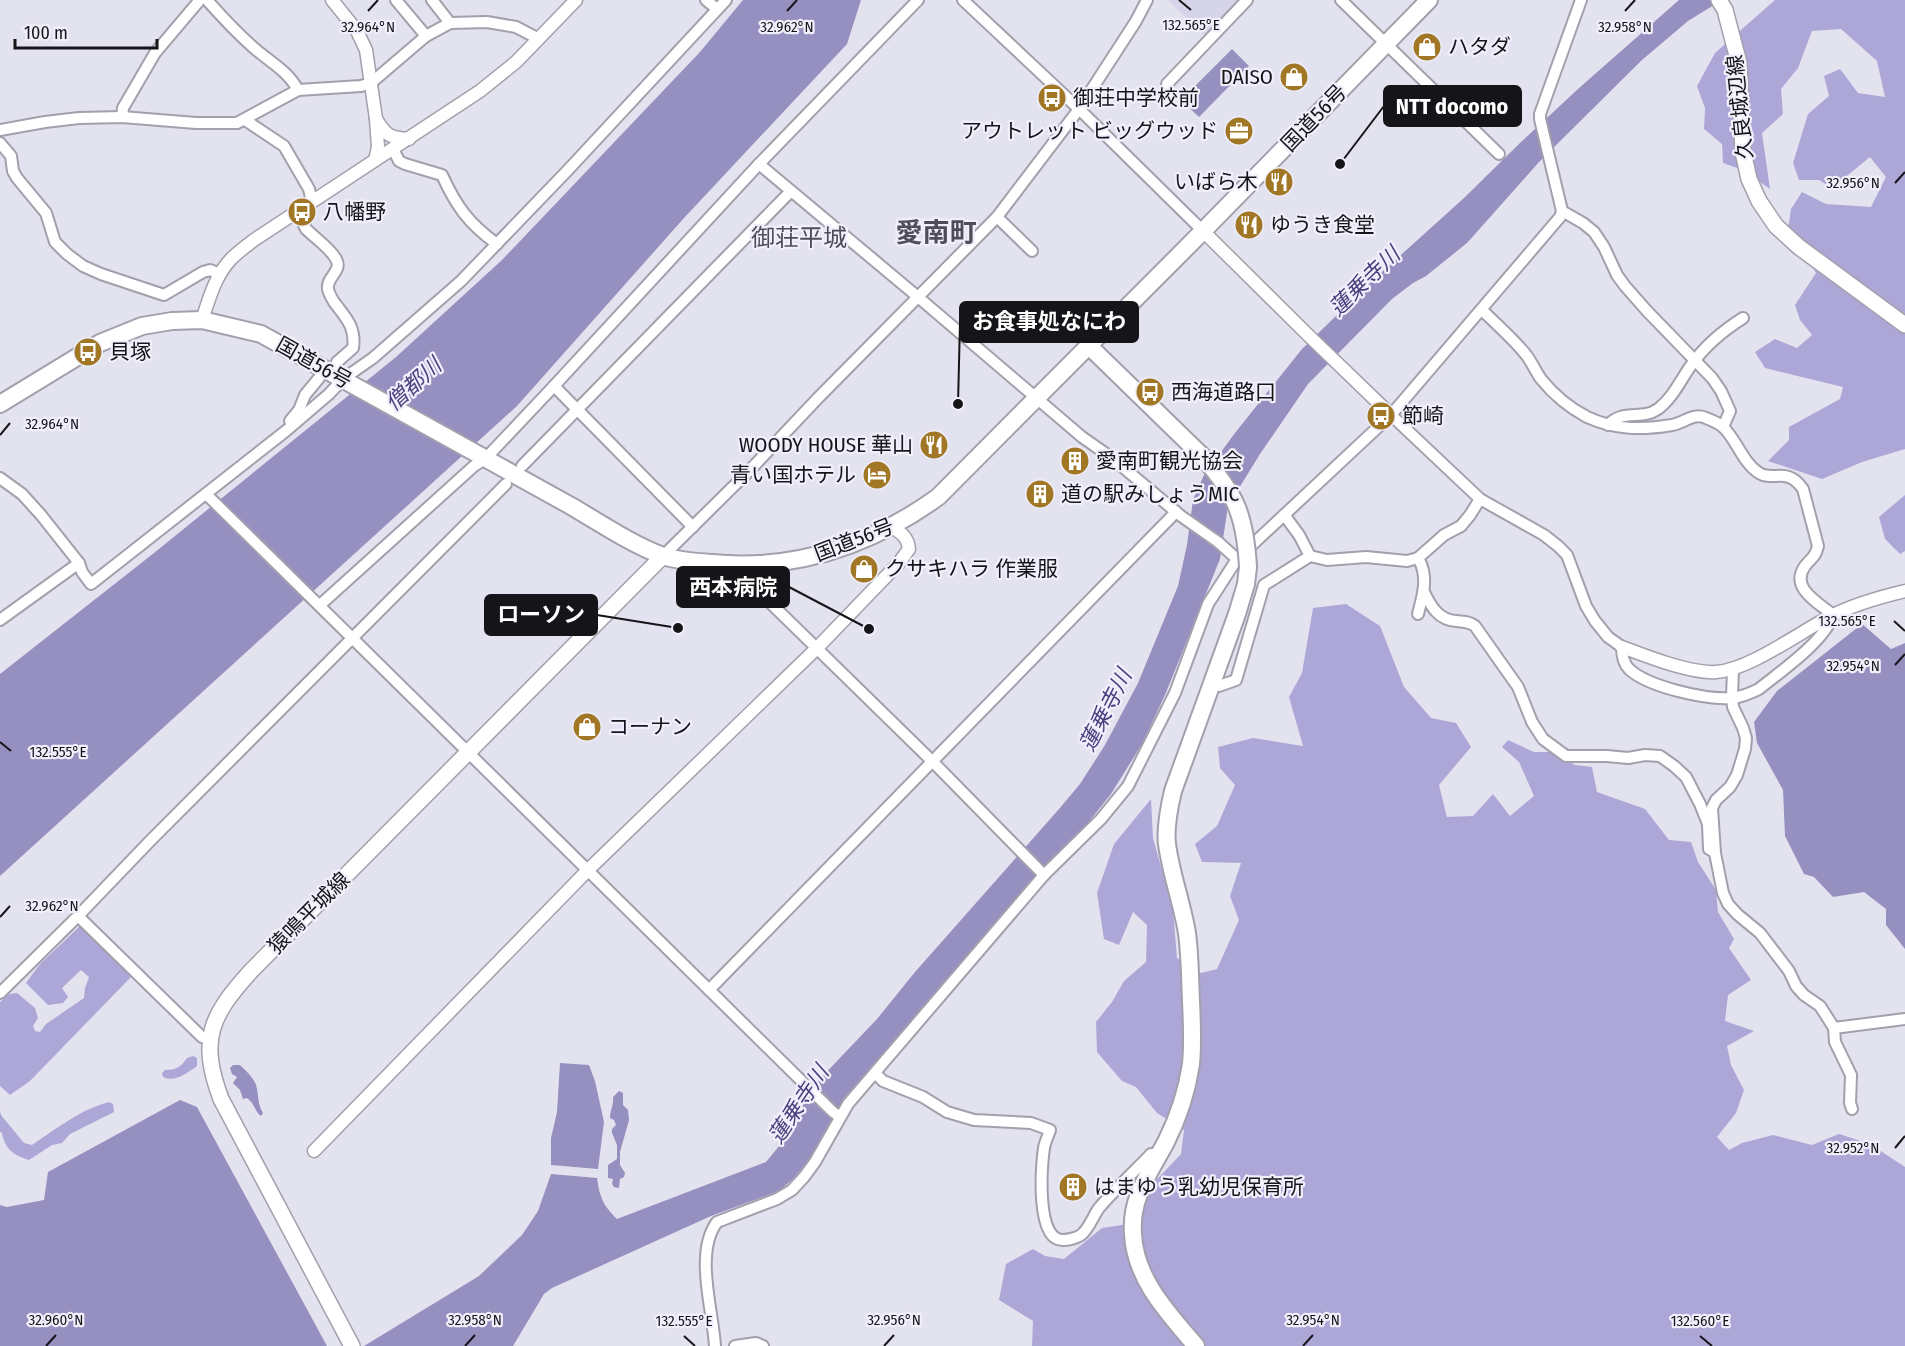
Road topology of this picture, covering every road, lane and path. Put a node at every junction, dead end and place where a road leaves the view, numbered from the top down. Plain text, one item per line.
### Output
1 (200, 0) edge
2 (207, 0) edge
3 (332, 0) edge
4 (396, 0) edge
5 (432, 0) edge
6 (576, 0) edge
7 (706, 0) edge
8 (726, 0) edge
9 (918, 0) edge
10 (963, 0) edge
11 (980, 0) edge
12 (1147, 0) edge
13 (1247, 0) edge
14 (1341, 0) edge
15 (1429, 0) edge
16 (1581, 0) edge
17 (1722, 5) edge
18 (972, 8) junction
19 (717, 9) junction
20 (450, 23) junction
21 (426, 36) junction
22 (539, 39) junction
23 (1386, 45) junction
24 (371, 83) junction
25 (1167, 84) dead end
26 (298, 90) junction
27 (1079, 109) junction
28 (122, 117) junction
29 (376, 118) junction
30 (245, 120) junction
31 (0, 130) edge
32 (409, 139) junction
33 (0, 143) edge
34 (393, 149) junction
35 (1499, 154) dead end
36 (375, 160) junction
37 (759, 164) junction
38 (791, 191) junction
39 (309, 204) junction
40 (1562, 211) junction
41 (998, 217) junction
42 (1203, 231) junction
43 (497, 244) junction
44 (1032, 251) dead end
45 (220, 274) junction
46 (918, 297) junction
47 (1482, 310) junction
48 (1743, 318) dead end
49 (202, 320) junction
50 (1905, 325) edge
51 (1089, 346) junction
52 (1695, 360) junction
53 (337, 362) dead end
54 (319, 378) dead end
55 (345, 380) junction
56 (554, 386) junction
57 (1037, 400) junction
58 (0, 405) edge
59 (576, 408) junction
60 (1391, 415) junction
61 (1608, 425) junction
62 (1723, 427) junction
63 (287, 430) junction
64 (480, 455) junction
65 (522, 466) dead end
66 (0, 478) edge
67 (506, 484) dead end
68 (208, 496) junction
69 (1479, 499) junction
70 (1179, 514) junction
71 (1285, 516) junction
72 (693, 526) junction
73 (892, 527) junction
74 (663, 556) junction
75 (1310, 556) junction
76 (1418, 558) junction
77 (79, 563) junction
78 (1243, 563) junction
79 (742, 566) junction
80 (1905, 591) edge
81 (1424, 592) junction
82 (317, 603) junction
83 (1418, 614) dead end
84 (1833, 615) junction
85 (0, 620) edge
86 (352, 638) junction
87 (1623, 647) junction
88 (817, 648) junction
89 (1734, 669) junction
90 (1219, 686) dead end
91 (1732, 698) junction
92 (469, 752) junction
93 (932, 761) junction
94 (1715, 853) junction
95 (588, 870) junction
96 (1042, 873) junction
97 (78, 916) junction
98 (709, 990) junction
99 (0, 993) edge
100 (1905, 1019) edge
101 (1834, 1028) junction
102 (210, 1038) junction
103 (875, 1073) junction
104 (1852, 1109) dead end
105 (836, 1114) junction
106 (314, 1151) dead end
107 (1159, 1154) junction
108 (351, 1344) edge
109 (715, 1346) edge
110 (735, 1346) edge
111 (763, 1346) edge
112 (1196, 1346) edge

1 - 28 street
2 - 26 street
3 - 24 street
4 - 21 street
5 - 20 street
6 - 22 street
7 - 19 street
8 - 19 street
9 - 37 street
10 - 18 street
11 - 18 street
12 - 27 street
13 - 25 street
14 - 23 street
15 - 23 main road, 国道56号
16 - 40 street
17 - 50 main road, 久良城辺線
18 - 27 street
19 - 43 street
20 - 21 street
20 - 22 street
21 - 24 street
22 - 32 street
23 - 35 street
23 - 42 main road, 国道56号
24 - 26 street
24 - 29 street
26 - 30 street
27 - 41 street
27 - 42 street
28 - 30 street
28 - 31 street
29 - 32 street
29 - 36 street
30 - 39 street
32 - 34 street
33 - 45 street
34 - 36 street
34 - 43 street
36 - 39 street
37 - 38 street
37 - 56 street
38 - 46 street
38 - 59 street
39 - 45 street
39 - 53 street
40 - 47 street
40 - 52 street
41 - 44 street
41 - 46 street
42 - 51 main road, 国道56号
42 - 60 street
43 - 55 street
45 - 49 street
46 - 57 street
46 - 72 street
47 - 60 street
47 - 61 street
48 - 52 street
49 - 55 main road, 国道56号
49 - 58 main road, 国道56号
51 - 57 main road, 国道56号
51 - 78 main road, bridge
52 - 61 street
52 - 62 street
54 - 63 street
55 - 63 street
55 - 64 main road, 国道56号
56 - 59 street
56 - 64 street
57 - 70 street
57 - 73 main road, 国道56号
59 - 65 street
59 - 72 street
60 - 69 street
60 - 71 street
61 - 62 street
62 - 84 street
63 - 68 street
64 - 74 main road, 国道56号
64 - 82 street
66 - 77 street
67 - 86 street
68 - 77 street
68 - 82 street
69 - 76 street
69 - 87 street
70 - 78 street
70 - 93 street
71 - 75 street
71 - 78 street
72 - 74 street
73 - 79 main road, 国道56号
73 - 88 street
74 - 79 main road, 国道56号
74 - 92 main road, 猿鳴平城線
75 - 76 street
75 - 90 street
76 - 81 street
77 - 85 street
78 - 96 street
78 - 107 main road
79 - 88 street
80 - 84 street
81 - 83 street
81 - 94 street
82 - 86 street
84 - 89 street
84 - 91 street
86 - 92 street
86 - 97 street
87 - 89 street
87 - 91 street
88 - 93 street
88 - 95 street
89 - 91 street
91 - 94 street
92 - 95 street
92 - 102 main road, 猿鳴平城線
93 - 96 street
93 - 98 street
94 - 101 street
95 - 98 street
95 - 106 street
96 - 103 street
97 - 99 street
97 - 102 street
98 - 105 street
100 - 101 street
101 - 104 street
102 - 108 main road, 猿鳴平城線
103 - 105 street
103 - 107 street
105 - 109 street
107 - 112 main road
110 - 111 street

